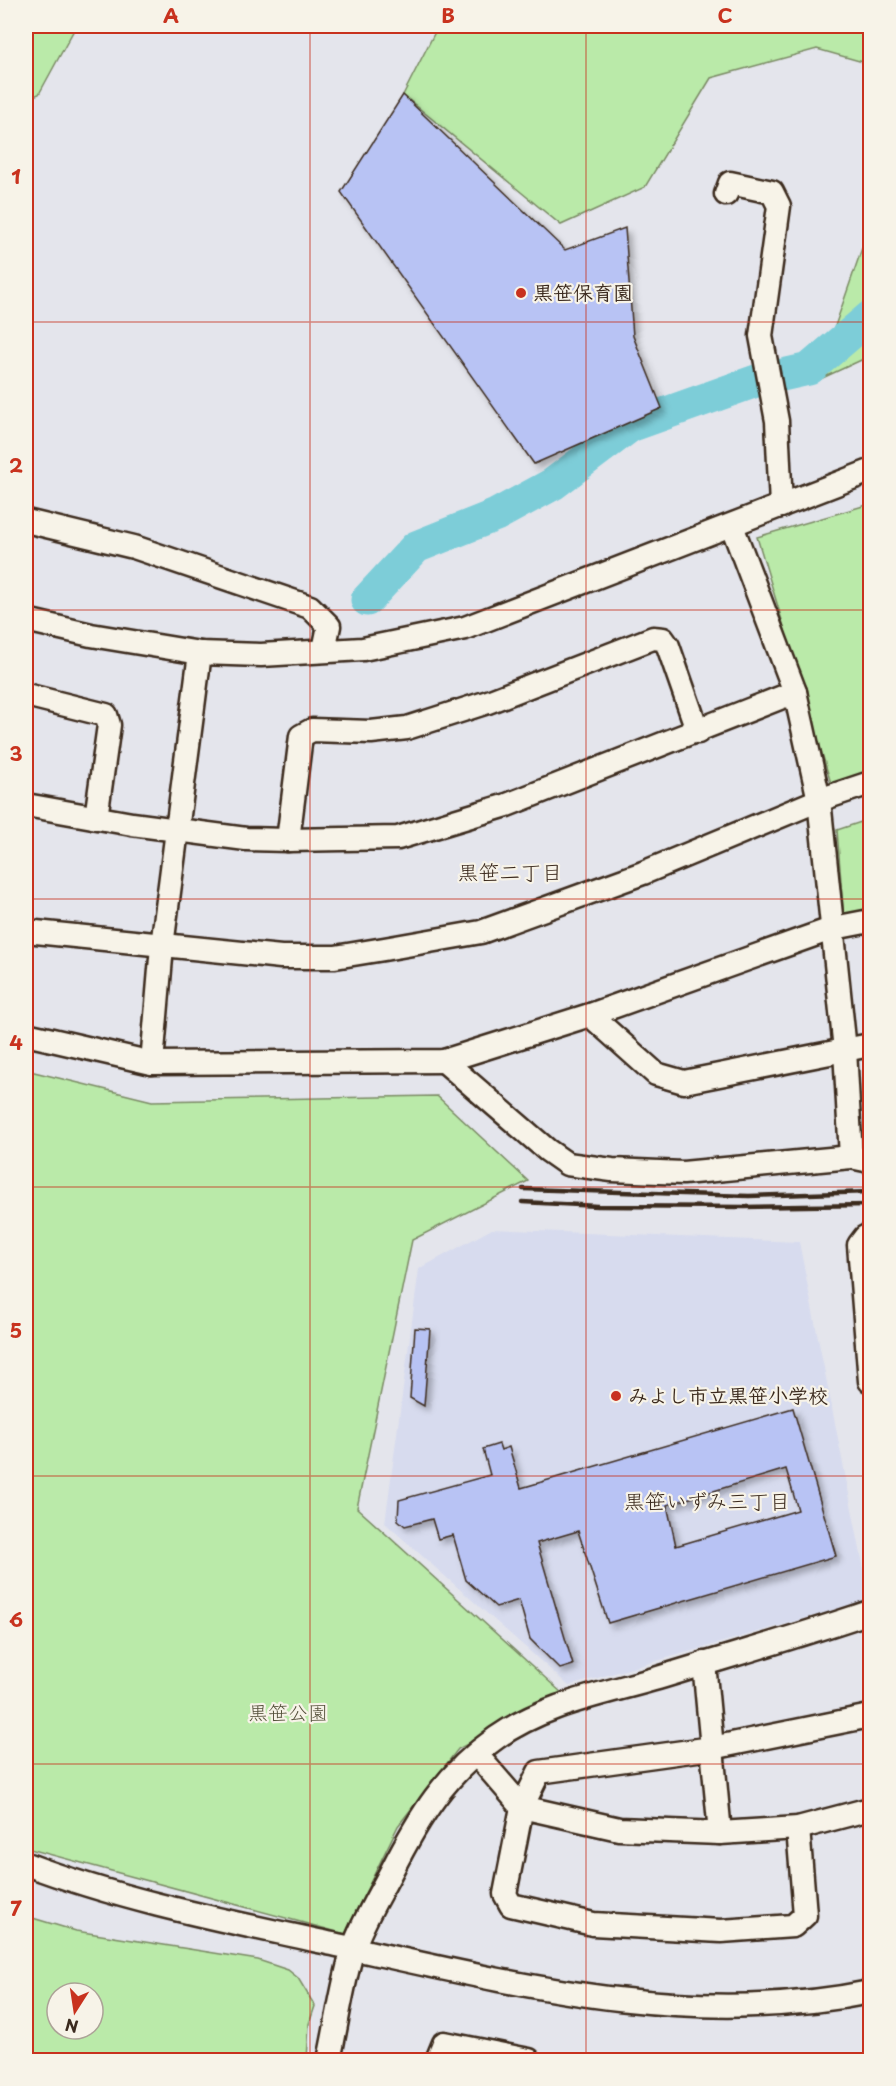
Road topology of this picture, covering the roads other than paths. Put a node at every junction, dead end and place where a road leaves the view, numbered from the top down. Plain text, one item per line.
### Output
1 (726, 194) dead end
2 (870, 471) edge
3 (781, 506) junction
4 (26, 521) edge
5 (732, 526) junction
6 (26, 620) edge
7 (324, 650) junction
8 (200, 653) junction
9 (795, 692) junction
10 (26, 695) edge
11 (698, 732) junction
12 (870, 783) edge
13 (819, 800) junction
14 (26, 805) edge
15 (96, 818) junction
16 (178, 828) junction
17 (288, 840) junction
18 (870, 921) edge
19 (834, 928) junction
20 (26, 931) edge
21 (162, 946) junction
22 (590, 1015) junction
23 (26, 1034) edge
24 (870, 1045) edge
25 (845, 1050) junction
26 (444, 1060) junction
27 (152, 1063) junction
28 (861, 1159) edge
29 (870, 1235) edge
30 (869, 1350) edge
31 (870, 1382) edge
32 (870, 1612) edge
33 (704, 1663) junction
34 (870, 1716) edge
35 (712, 1748) junction
36 (476, 1754) junction
37 (522, 1807) junction
38 (870, 1809) edge
39 (798, 1827) junction
40 (720, 1833) junction
41 (26, 1864) edge
42 (354, 1949) junction
43 (870, 1992) edge
44 (329, 2061) edge
45 (437, 2061) edge
46 (529, 2061) edge

1 - 3 street
2 - 3 street
3 - 5 street
4 - 7 street
5 - 7 street
5 - 9 street
6 - 8 street
7 - 8 street
8 - 16 street
9 - 11 street
9 - 13 street
10 - 15 street
11 - 17 street
11 - 17 street
12 - 13 street
13 - 19 street
13 - 21 street
14 - 15 street
15 - 16 street
16 - 17 street
16 - 21 street
18 - 19 street
19 - 22 street
19 - 25 street
20 - 21 street
21 - 27 street
22 - 25 street
22 - 26 street
23 - 27 street
24 - 25 street
25 - 28 street
26 - 27 street
26 - 28 street
29 - 30 street
30 - 31 street
32 - 33 street
33 - 35 street
33 - 36 street
34 - 35 street
35 - 37 street
35 - 40 street
36 - 37 street
36 - 42 street
37 - 39 street
37 - 40 street
38 - 39 street
39 - 40 street
41 - 42 street
42 - 43 street
42 - 44 street
45 - 46 street

